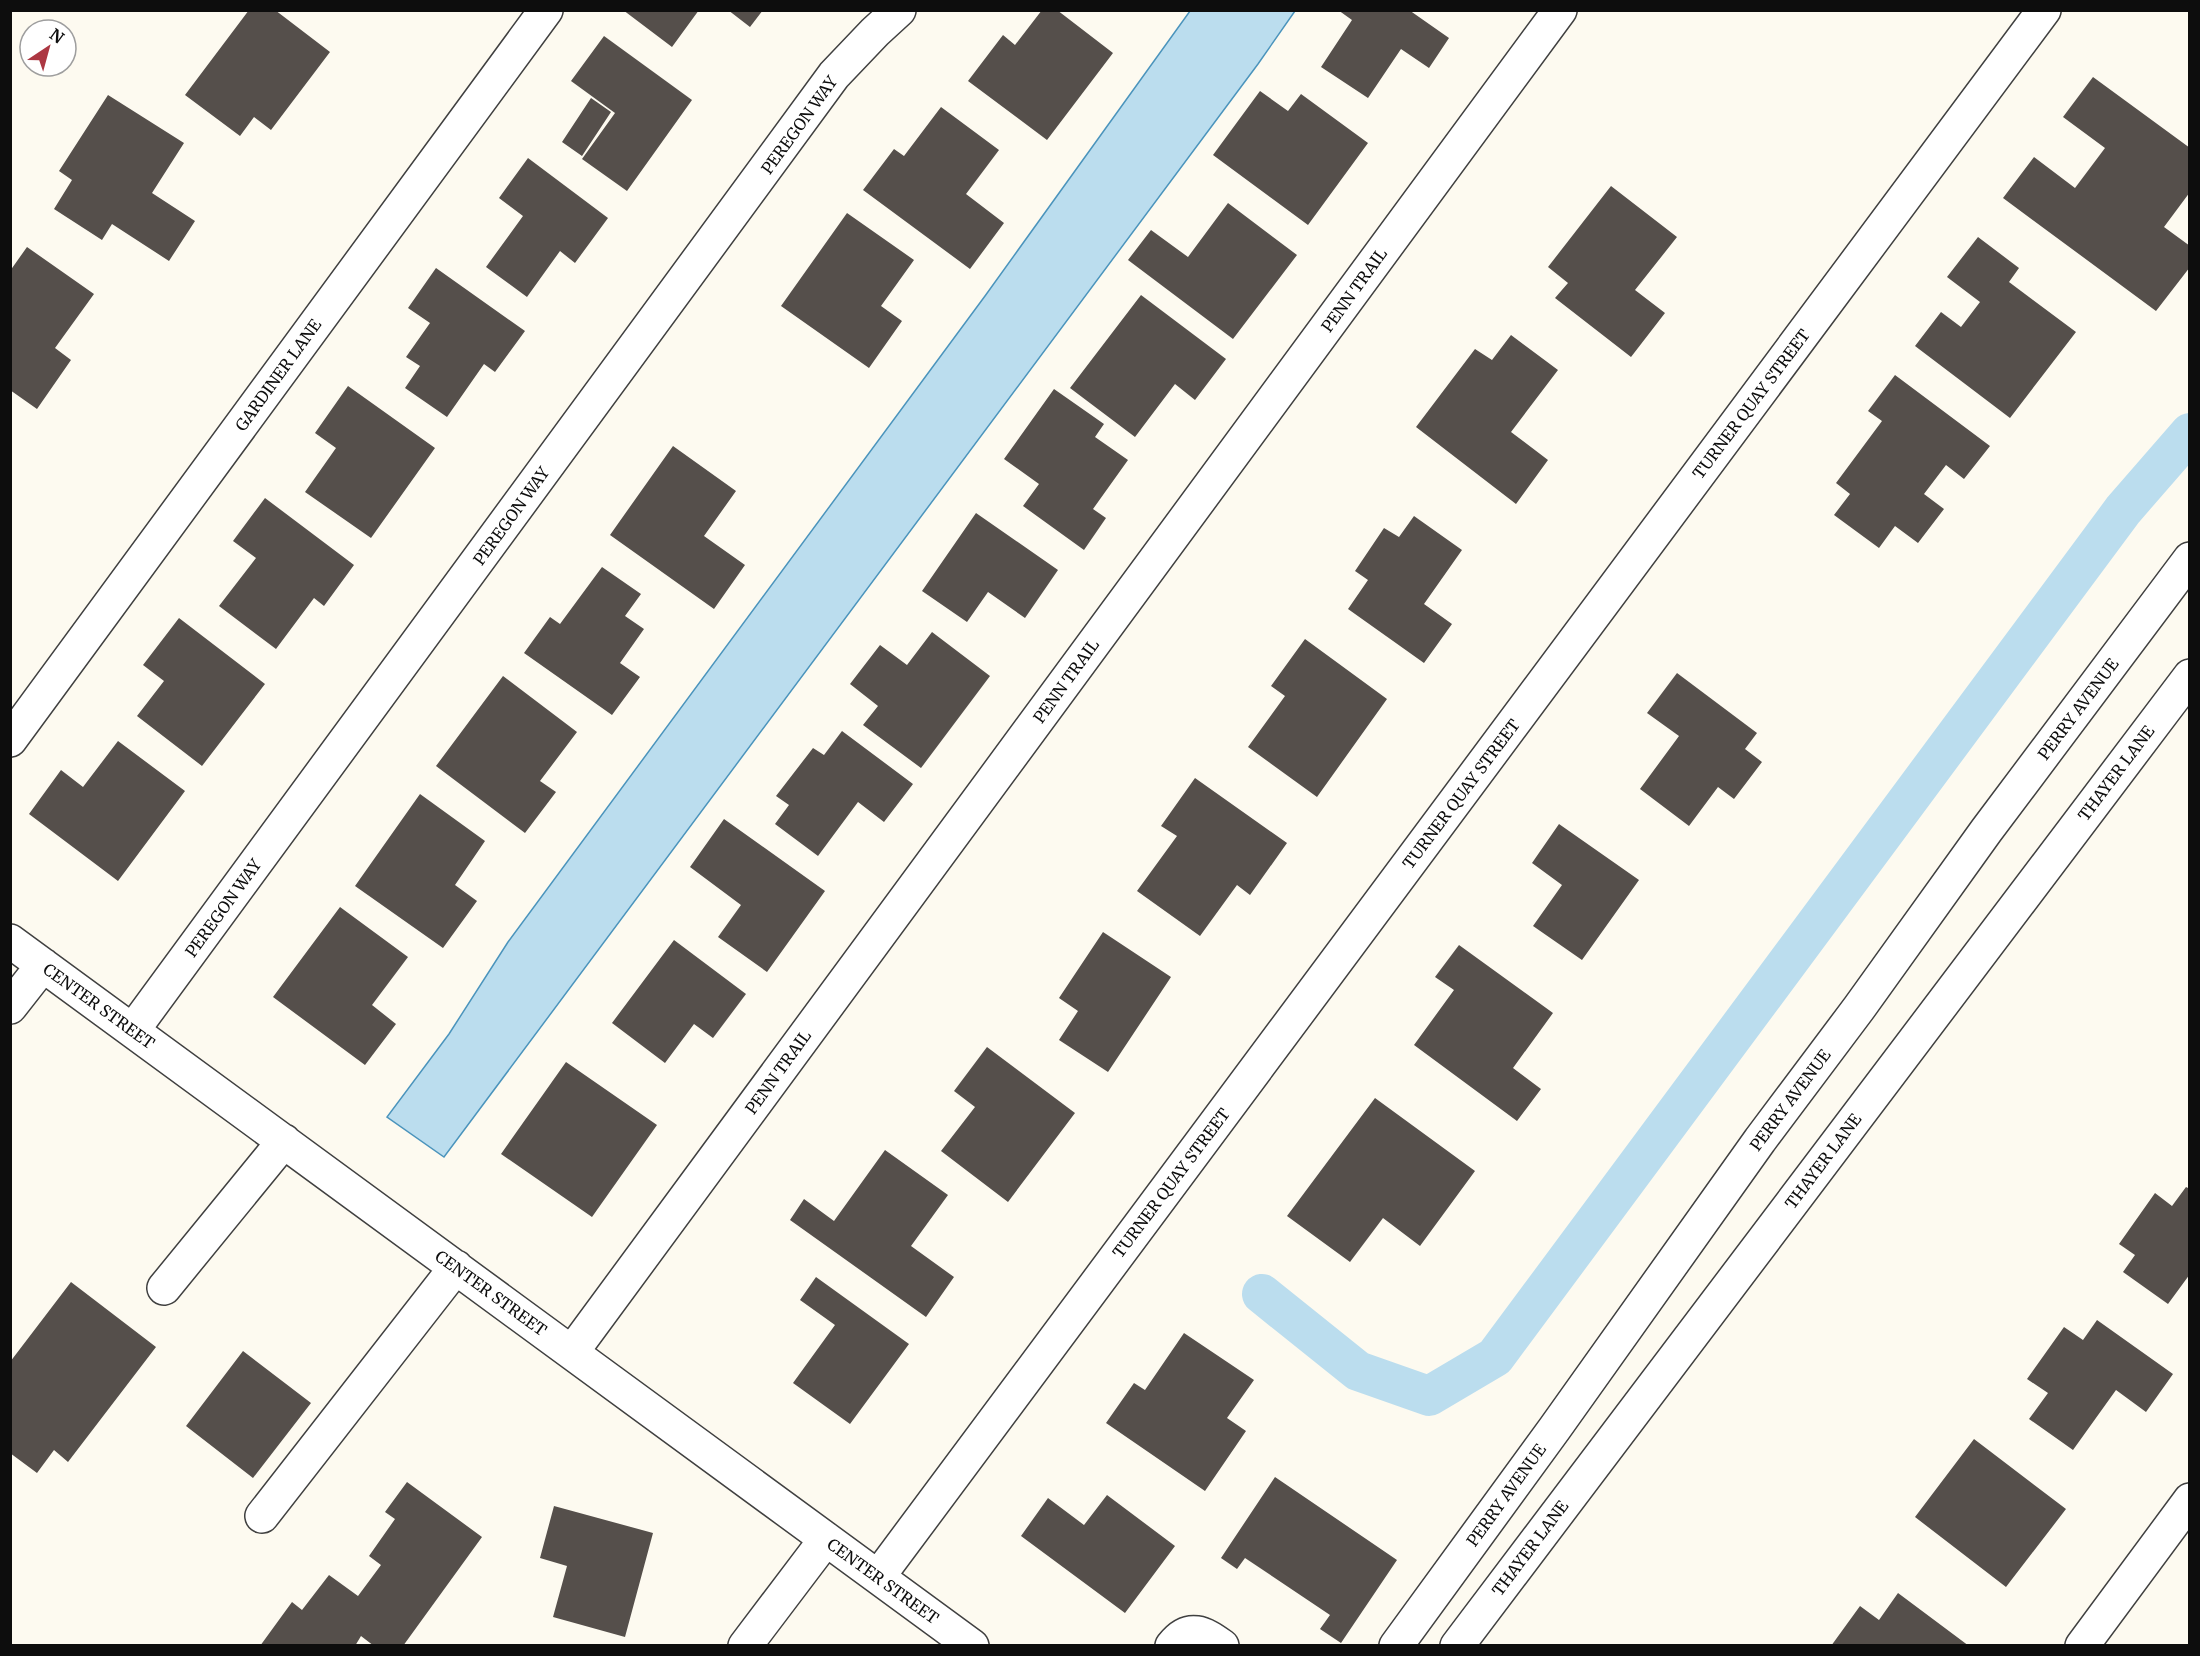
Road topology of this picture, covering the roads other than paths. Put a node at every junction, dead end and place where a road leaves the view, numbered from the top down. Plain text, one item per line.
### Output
1 (546, 10) edge
2 (899, 10) edge
3 (1560, 10) edge
4 (2044, 10) edge
5 (2190, 559) edge
6 (2190, 676) edge
7 (10, 740) edge
8 (10, 941) edge
9 (43, 965) junction
10 (10, 1007) edge
11 (133, 1030) junction
12 (284, 1141) junction
13 (456, 1267) junction
14 (164, 1288) dead end
15 (572, 1352) junction
16 (2190, 1500) edge
17 (262, 1516) dead end
18 (826, 1539) junction
19 (878, 1577) junction
20 (745, 1646) edge
21 (972, 1646) edge
22 (1172, 1646) edge
23 (1222, 1646) edge
24 (1396, 1646) edge
25 (1457, 1646) edge
26 (2082, 1646) edge

1 - 7 street, GARDINER LANE
2 - 11 street, PEREGON WAY
3 - 15 street, PENN TRAIL
4 - 19 street, TURNER QUAY STREET
5 - 24 street, PERRY AVENUE
6 - 25 street, THAYER LANE
8 - 9 street, CENTER STREET
9 - 10 street
9 - 11 street, CENTER STREET
11 - 12 street, CENTER STREET
12 - 13 street, CENTER STREET
12 - 14 street
13 - 15 street, CENTER STREET
13 - 17 street
15 - 18 street, CENTER STREET
16 - 26 street
18 - 19 street, CENTER STREET
18 - 20 street
19 - 21 street, CENTER STREET
22 - 23 street

